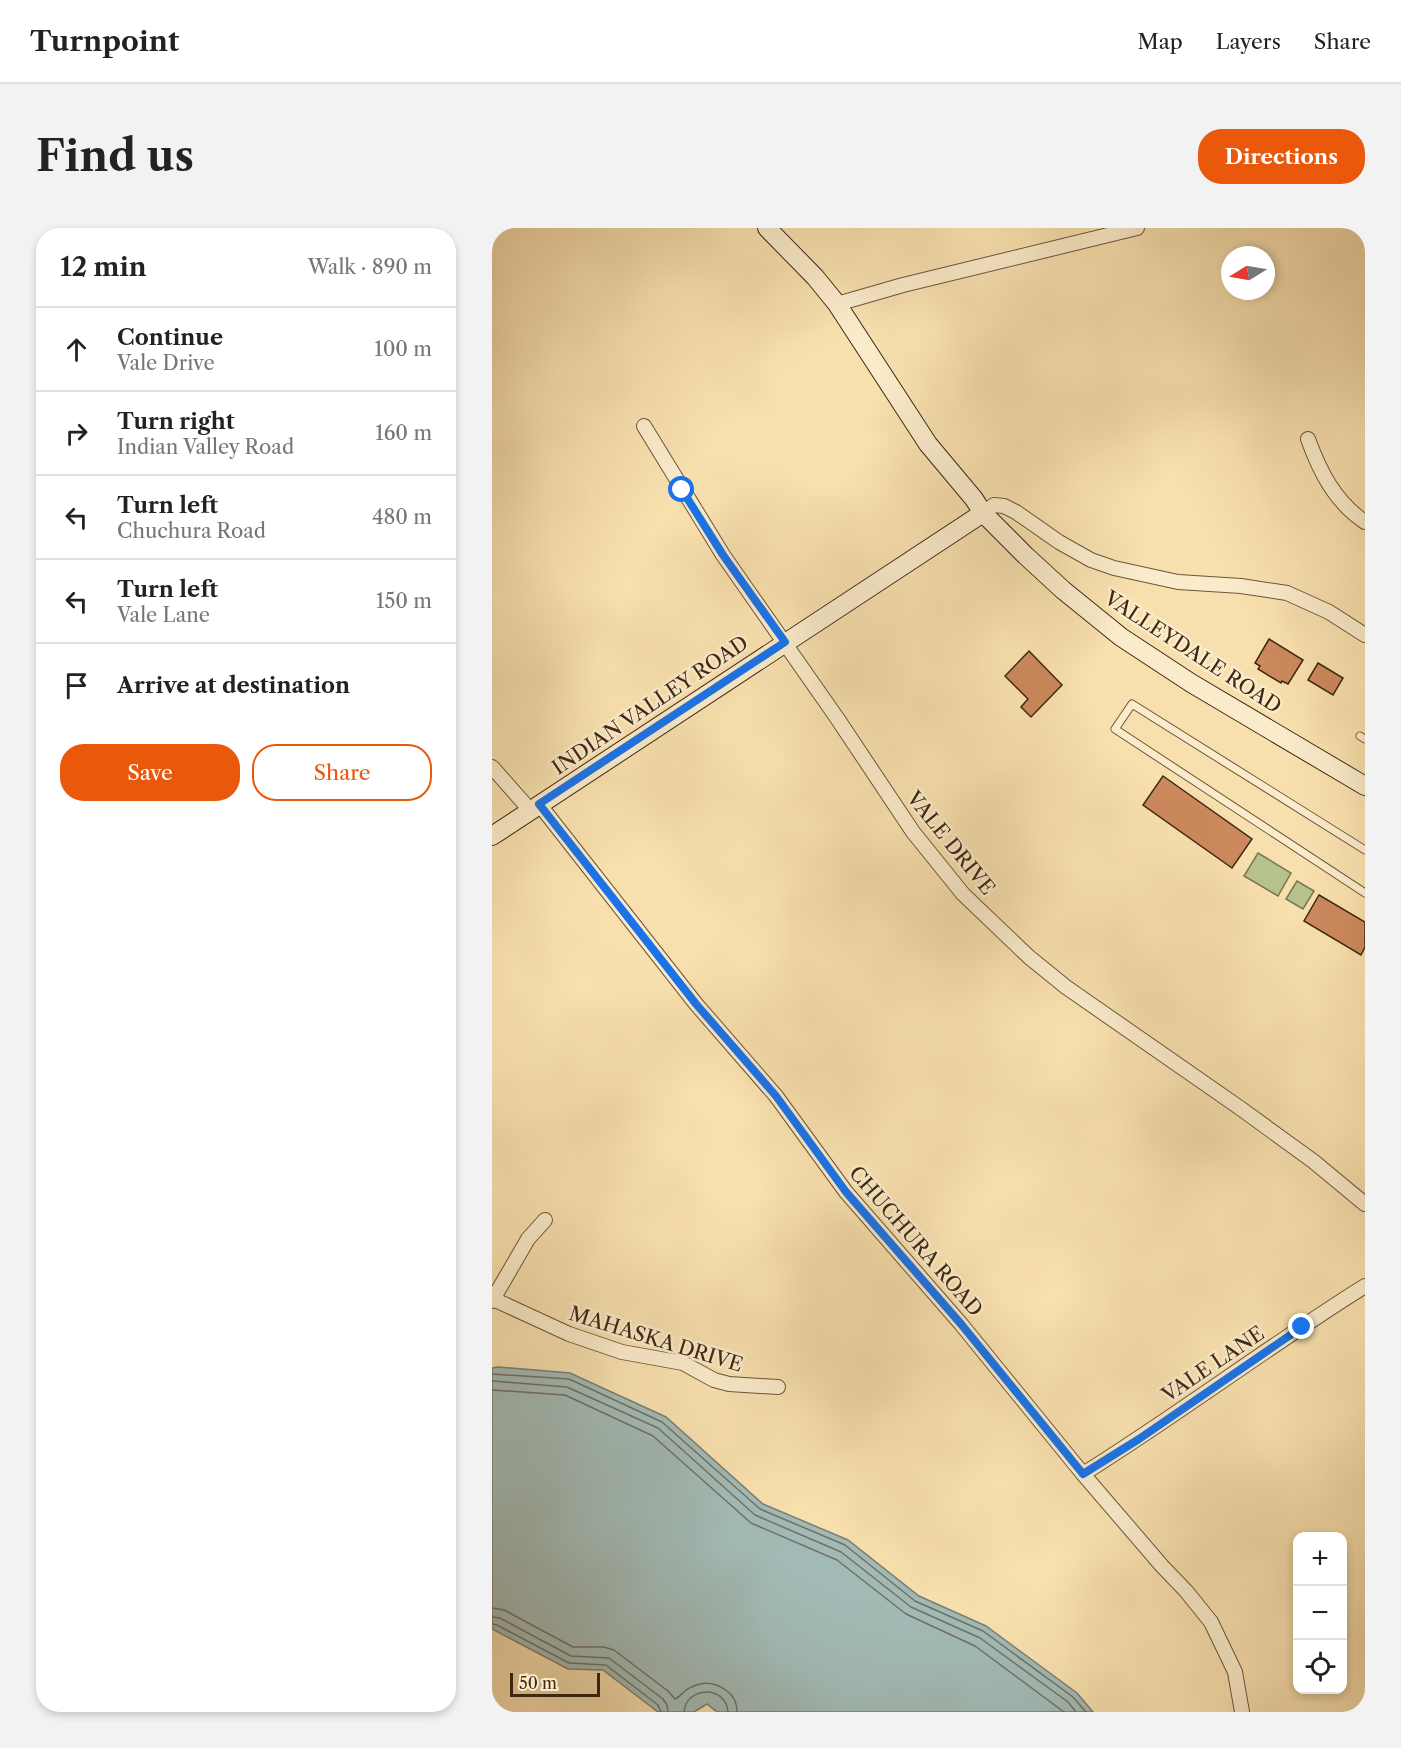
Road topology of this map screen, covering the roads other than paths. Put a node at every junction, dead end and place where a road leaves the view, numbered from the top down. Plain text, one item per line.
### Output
1 (767, 228) edge
2 (1137, 228) edge
3 (837, 304) junction
4 (644, 426) dead end
5 (1308, 439) dead end
6 (983, 513) junction
7 (1365, 522) edge
8 (1365, 635) edge
9 (785, 642) junction
10 (492, 767) edge
11 (1365, 786) edge
12 (534, 807) junction
13 (492, 836) edge
14 (1365, 850) edge
15 (1365, 893) edge
16 (1365, 1204) edge
17 (545, 1220) dead end
18 (1365, 1286) edge
19 (492, 1300) edge
20 (778, 1387) dead end
21 (1083, 1474) junction
22 (1242, 1712) edge

1 - 3 main road, VALLEYDALE ROAD
2 - 3 street
3 - 6 main road, VALLEYDALE ROAD
4 - 9 street, VALE DRIVE
5 - 7 street
6 - 8 street
6 - 9 main road, INDIAN VALLEY ROAD
6 - 11 main road, VALLEYDALE ROAD
9 - 12 main road, INDIAN VALLEY ROAD
9 - 16 street, VALE DRIVE
10 - 12 street, CHUCHURA ROAD
12 - 13 main road, INDIAN VALLEY ROAD
12 - 21 street, CHUCHURA ROAD
14 - 15 lane
17 - 19 street, MAHASKA DRIVE
18 - 21 street, VALE LANE
19 - 20 street, MAHASKA DRIVE
21 - 22 street, CHUCHURA ROAD

